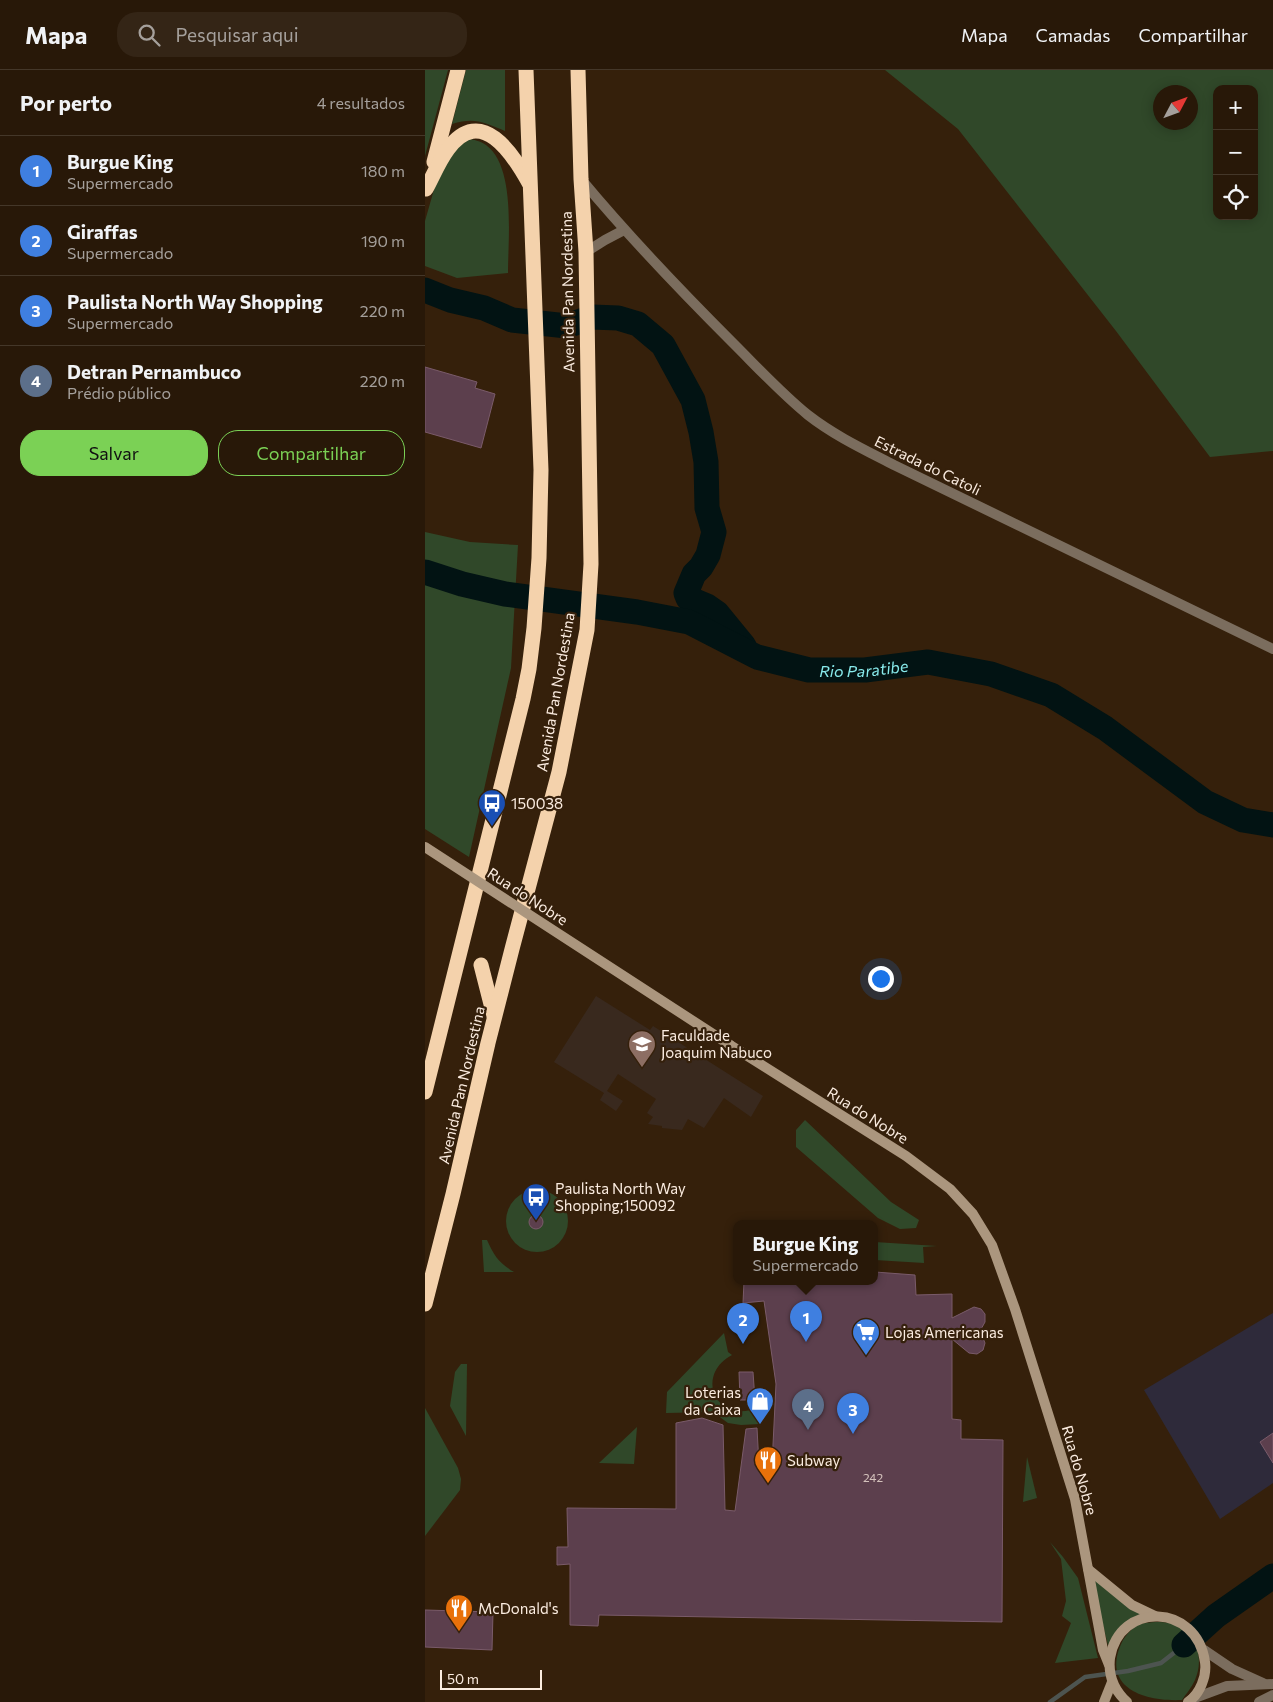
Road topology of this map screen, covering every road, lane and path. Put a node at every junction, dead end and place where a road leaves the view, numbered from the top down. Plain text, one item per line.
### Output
1 (458, 70) edge
2 (526, 70) edge
3 (578, 70) edge
4 (581, 179) junction
5 (530, 184) junction
6 (425, 191) edge
7 (624, 230) junction
8 (586, 259) junction
9 (1273, 649) edge
10 (425, 847) edge
11 (481, 965) dead end
12 (494, 1017) junction
13 (425, 1092) edge
14 (425, 1304) edge
15 (1088, 1569) junction
16 (1155, 1616) junction
17 (1203, 1648) junction
18 (1109, 1667) junction
19 (1112, 1683) junction
20 (1270, 1684) edge
21 (1273, 1694) edge
22 (1190, 1701) edge
23 (1104, 1702) edge
24 (1116, 1702) edge
25 (1127, 1702) edge
26 (1259, 1702) edge

1 - 6 highway
2 - 5 highway
3 - 4 highway, Avenida Pan Nordestina
4 - 7 street, Estrada do Catoli
4 - 8 highway, Avenida Pan Nordestina
5 - 6 highway
5 - 13 highway
7 - 8 street
7 - 9 street, Estrada do Catoli
8 - 12 highway, Avenida Pan Nordestina
10 - 15 main road, Rua do Nobre, bridge
11 - 12 highway
12 - 14 highway, Avenida Pan Nordestina
15 - 16 main road
15 - 18 main road, Rua do Nobre
16 - 17 main road
16 - 18 main road
17 - 20 street
17 - 22 main road
18 - 19 main road, Rua do Nobre
19 - 23 main road
19 - 24 main road
19 - 25 main road
20 - 22 street
21 - 26 street

